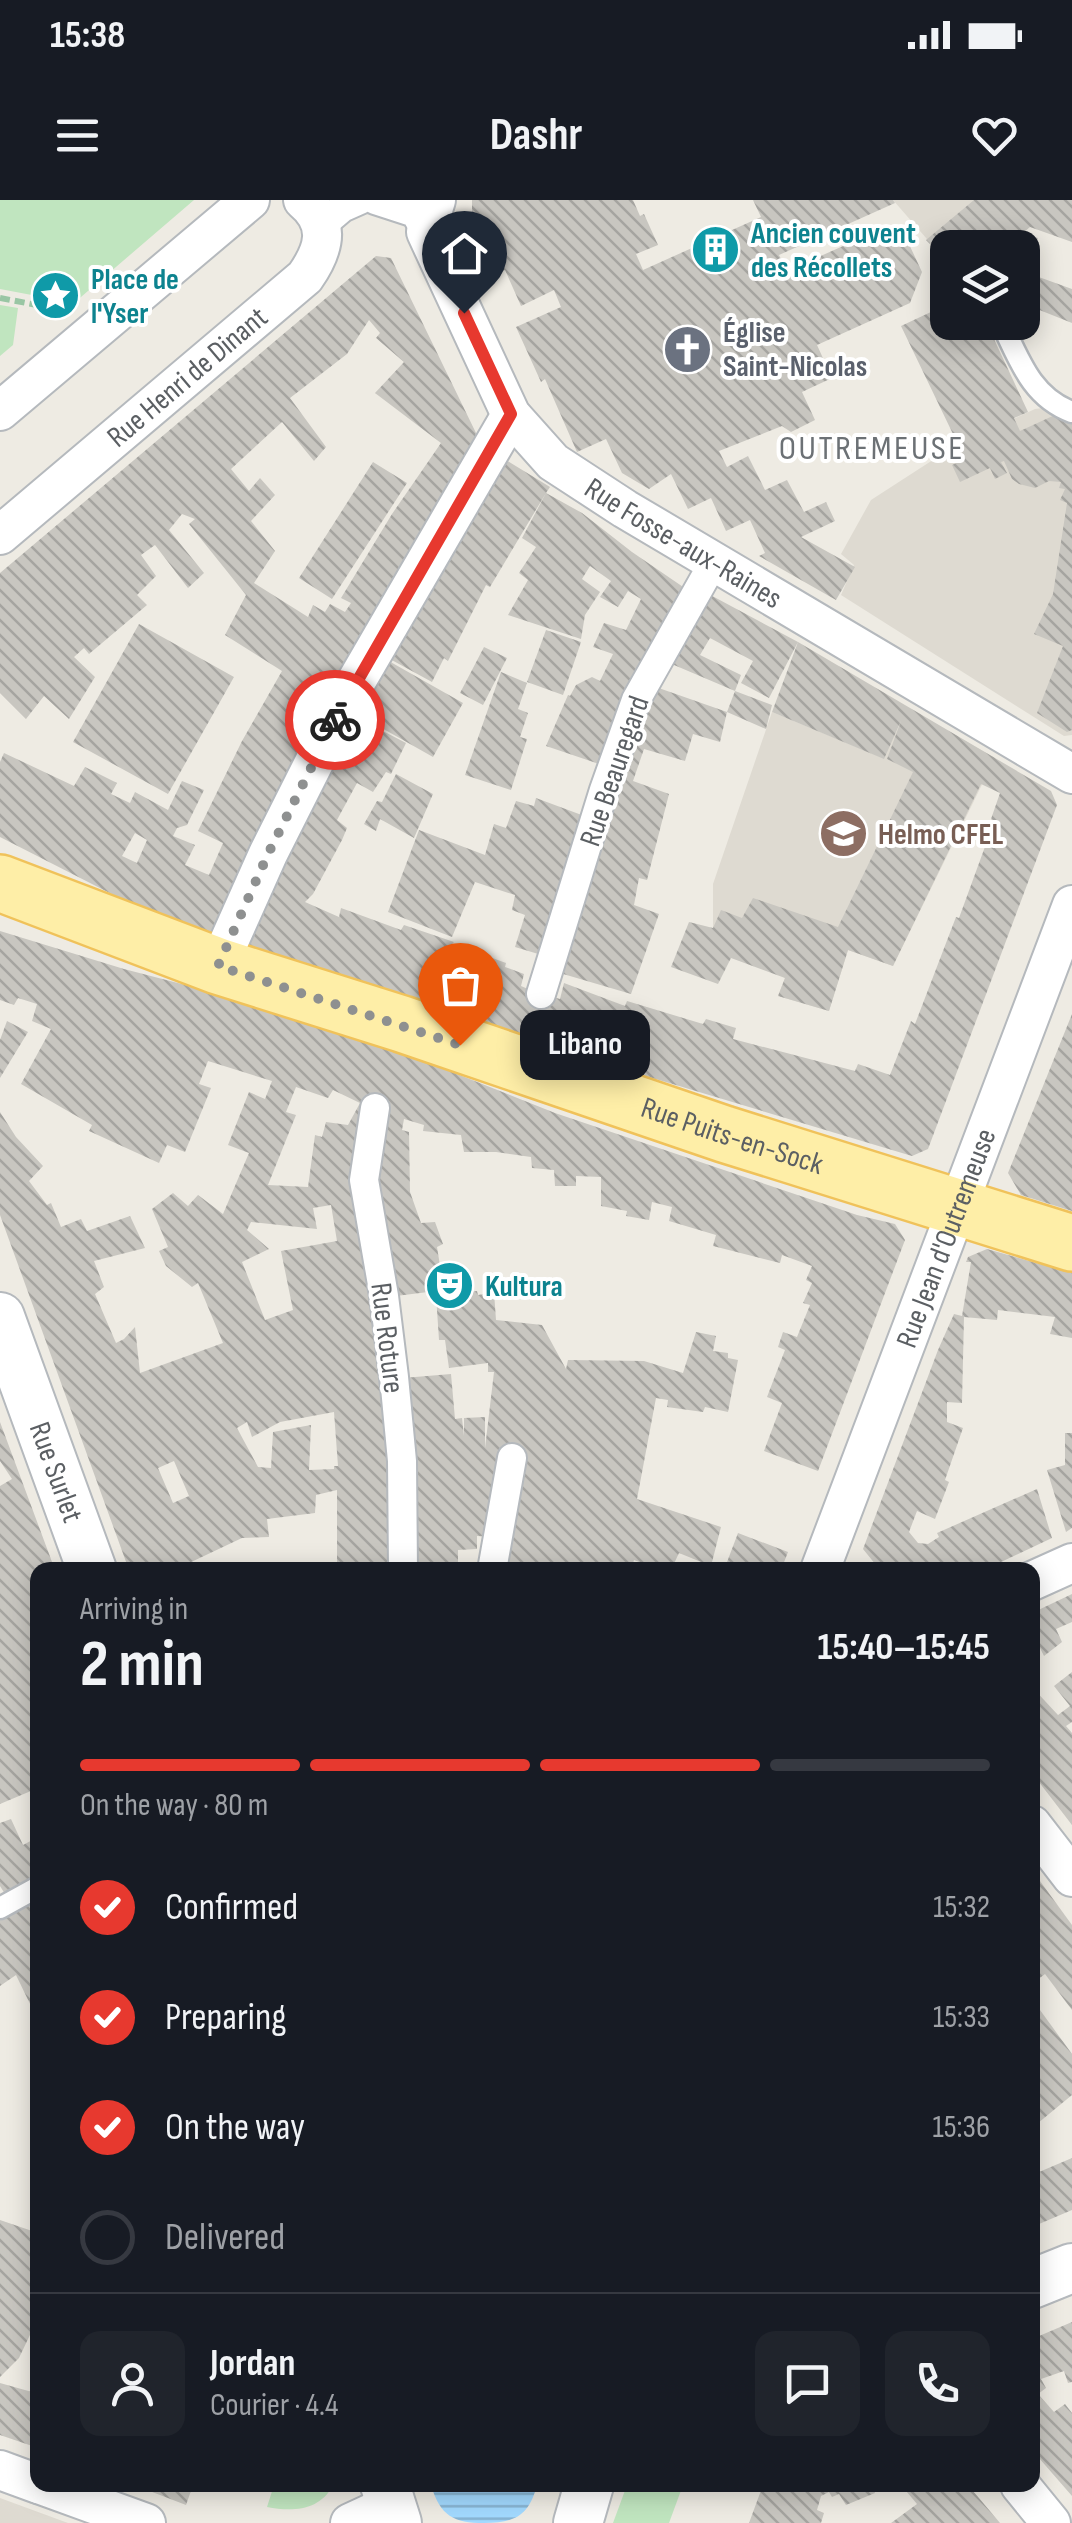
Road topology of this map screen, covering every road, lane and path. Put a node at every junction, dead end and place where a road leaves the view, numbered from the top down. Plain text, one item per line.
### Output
1 (250, 200) edge
2 (360, 200) edge
3 (375, 200) edge
4 (312, 212) edge
5 (431, 216) edge
6 (0, 298) edge
7 (108, 318) junction
8 (1010, 340) edge
9 (0, 411) edge
10 (1072, 412) edge
11 (511, 414) junction
12 (0, 534) edge
13 (715, 560) junction
14 (1072, 774) edge
15 (0, 883) edge
16 (1072, 905) edge
17 (218, 966) junction
18 (541, 994) dead end
19 (376, 1108) dead end
20 (958, 1208) junction
21 (1072, 1242) edge
22 (0, 1316) edge
23 (512, 1458) dead end
24 (89, 1562) edge
25 (403, 1562) edge
26 (493, 1562) edge
27 (823, 1562) edge
28 (1072, 1563) edge
29 (1040, 1578) edge
30 (1040, 1835) edge
31 (1072, 1877) edge
32 (30, 1892) edge
33 (0, 1908) edge
34 (1072, 2268) edge
35 (1040, 2281) edge
36 (0, 2470) edge
37 (30, 2481) edge
38 (61, 2492) edge
39 (588, 2492) edge
40 (1026, 2492) edge
41 (146, 2523) edge
42 (578, 2523) edge
43 (1052, 2523) edge

1 - 7 street
2 - 4 street
3 - 5 street
4 - 12 street, Rue Henri de Dinant
5 - 11 street, Rue Fosse-aux-Raines
6 - 7 path
7 - 9 street
8 - 10 lane
11 - 13 street, Rue Fosse-aux-Raines
11 - 17 street
13 - 14 street, Rue Fosse-aux-Raines
13 - 18 street, Rue Beauregard
15 - 17 main road, Rue Puits-en-Sock
16 - 20 street, Rue Jean d'Outremeuse
17 - 20 main road, Rue Puits-en-Sock
19 - 25 street, Rue Roture
20 - 21 main road, Rue Puits-en-Sock
20 - 27 street, Rue Jean d'Outremeuse
22 - 24 street, Rue Surlet
23 - 26 street
28 - 29 street
30 - 31 street
32 - 33 lane
34 - 35 street
36 - 37 street
38 - 41 street
39 - 42 street
40 - 43 street

